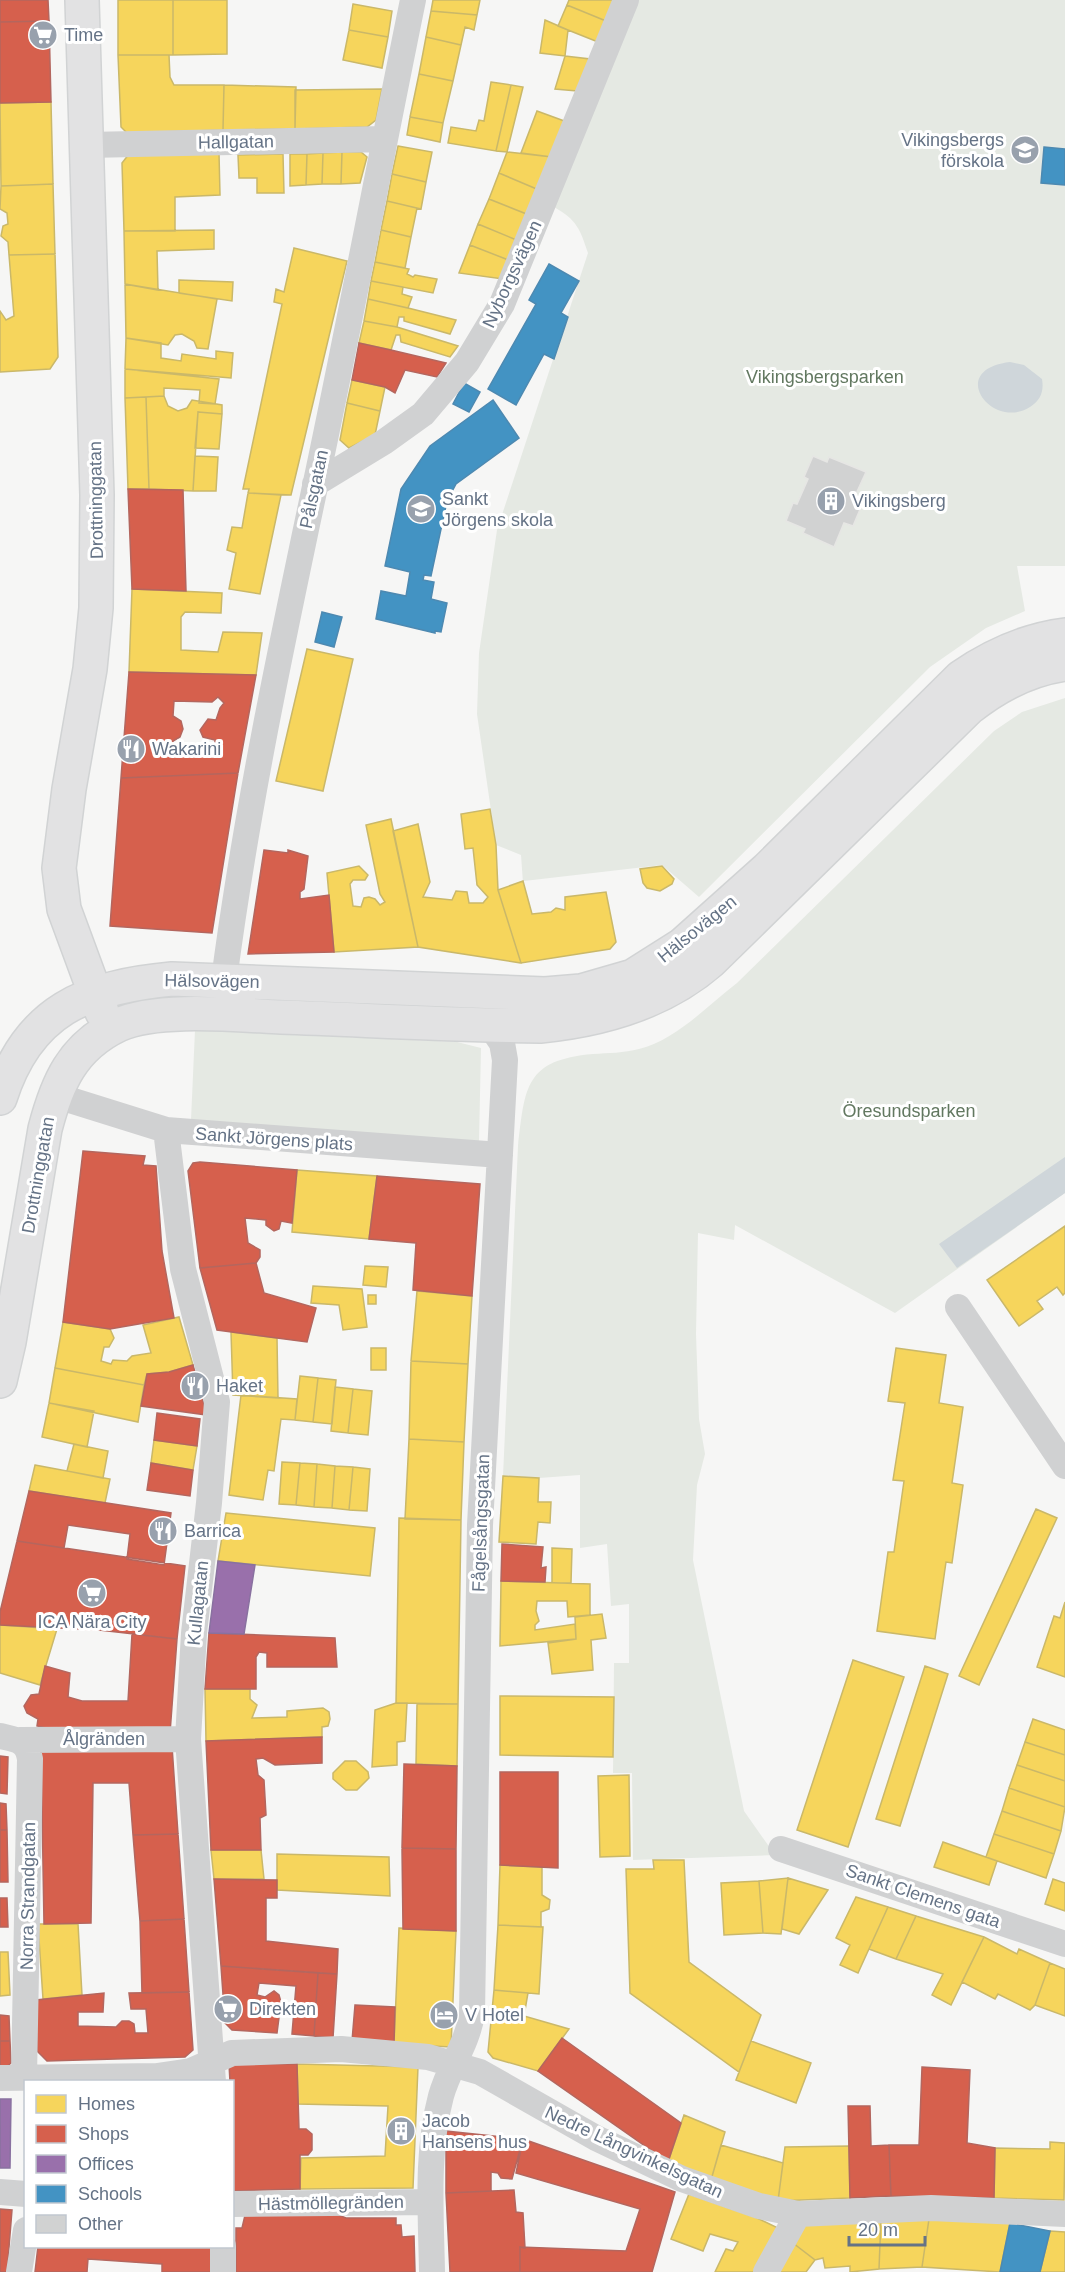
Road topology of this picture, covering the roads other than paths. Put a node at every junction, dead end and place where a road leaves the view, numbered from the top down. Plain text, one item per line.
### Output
1 (82, 0) edge
2 (413, 0) edge
3 (626, 0) edge
4 (385, 139) junction
5 (87, 146) junction
6 (315, 484) junction
7 (1065, 635) edge
8 (1065, 664) edge
9 (224, 980) junction
10 (466, 991) junction
11 (94, 992) junction
12 (490, 1025) junction
13 (109, 1030) junction
14 (54, 1095) junction
15 (0, 1098) edge
16 (166, 1130) junction
17 (500, 1155) junction
18 (958, 1307) dead end
19 (5, 1340) edge
20 (0, 1382) edge
21 (1065, 1466) edge
22 (10, 1738) edge
23 (189, 1739) junction
24 (781, 1849) dead end
25 (1065, 1944) edge
26 (456, 2064) junction
27 (212, 2071) edge
28 (22, 2078) edge
29 (0, 2192) edge
30 (24, 2194) edge
31 (430, 2202) junction
32 (234, 2204) edge
33 (798, 2214) junction
34 (1065, 2214) edge
35 (24, 2240) edge
36 (223, 2248) edge
37 (18, 2272) edge
38 (223, 2272) edge
39 (432, 2272) edge
40 (766, 2272) edge

1 - 5 main road, Drottninggatan
2 - 4 street, Pålsgatan
3 - 6 street, Nyborgsvägen
4 - 5 street, Hallgatan
4 - 6 street, Pålsgatan
5 - 11 main road, Drottninggatan
6 - 9 street, Pålsgatan
7 - 10 main road, Hälsovägen
8 - 12 main road, Hälsovägen
9 - 10 main road, Hälsovägen
9 - 11 main road, Hälsovägen
10 - 12 street, Fågelsångsgatan
11 - 13 main road, Drottninggatan
11 - 15 main road
12 - 13 main road, Hälsovägen
12 - 17 street, Fågelsångsgatan
13 - 14 main road, Drottninggatan
14 - 16 street, Sankt Jörgens plats
14 - 19 main road, Drottninggatan
16 - 17 street, Sankt Jörgens plats
16 - 23 street, Kullagatan
17 - 26 street, Fågelsångsgatan
18 - 21 street
19 - 20 main road, Drottninggatan
22 - 23 street, Ålgränden
22 - 28 street, Norra Strandgatan
23 - 27 street, Kullagatan
24 - 25 street, Sankt Clemens gata
26 - 27 street, Nedre Långvinkelsgatan
26 - 31 street, Fågelsångsgatan
26 - 33 street, Nedre Långvinkelsgatan
27 - 28 street, Nedre Långvinkelsgatan
29 - 30 street
31 - 32 street, Hästmöllegränden
31 - 39 street, Fågelsångsgatan
33 - 34 street, Nedre Långvinkelsgatan
33 - 40 street
35 - 37 street
36 - 38 street

